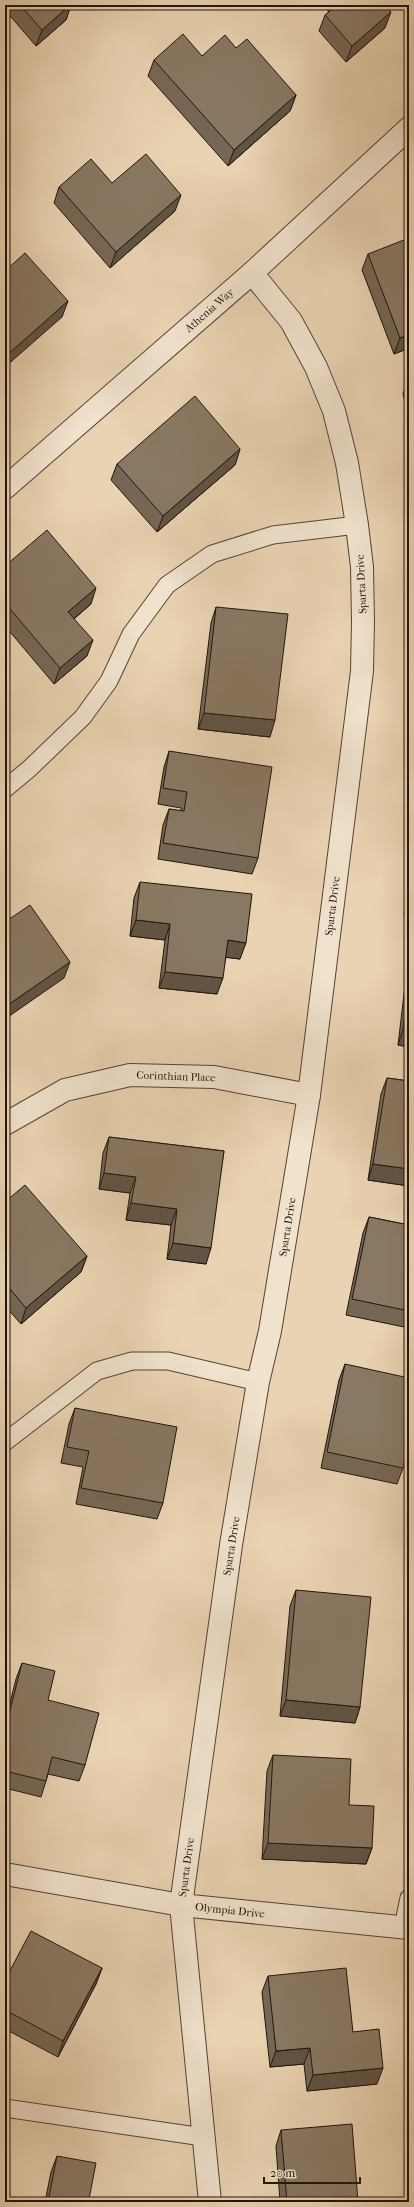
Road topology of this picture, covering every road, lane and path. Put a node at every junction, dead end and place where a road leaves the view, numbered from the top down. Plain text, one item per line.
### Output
1 (409, 128) edge
2 (252, 273) junction
3 (5, 488) edge
4 (357, 525) junction
5 (5, 789) edge
6 (309, 1095) junction
7 (5, 1124) edge
8 (258, 1382) junction
9 (5, 1442) edge
10 (5, 1874) edge
11 (409, 1898) edge
12 (181, 1905) junction
13 (406, 1928) edge
14 (5, 2108) edge
15 (203, 2137) junction
16 (210, 2202) edge

1 - 2 street, Athenia Way
2 - 3 street, Athenia Way
2 - 4 street, Sparta Drive
4 - 5 lane
4 - 6 street, Sparta Drive
6 - 7 street, Corinthian Place
6 - 8 street, Sparta Drive
8 - 9 lane
8 - 12 street, Sparta Drive
10 - 12 street, Olympia Drive
11 - 13 lane
12 - 13 street, Olympia Drive
12 - 15 street, Sparta Drive
14 - 15 lane
15 - 16 street, Sparta Drive

